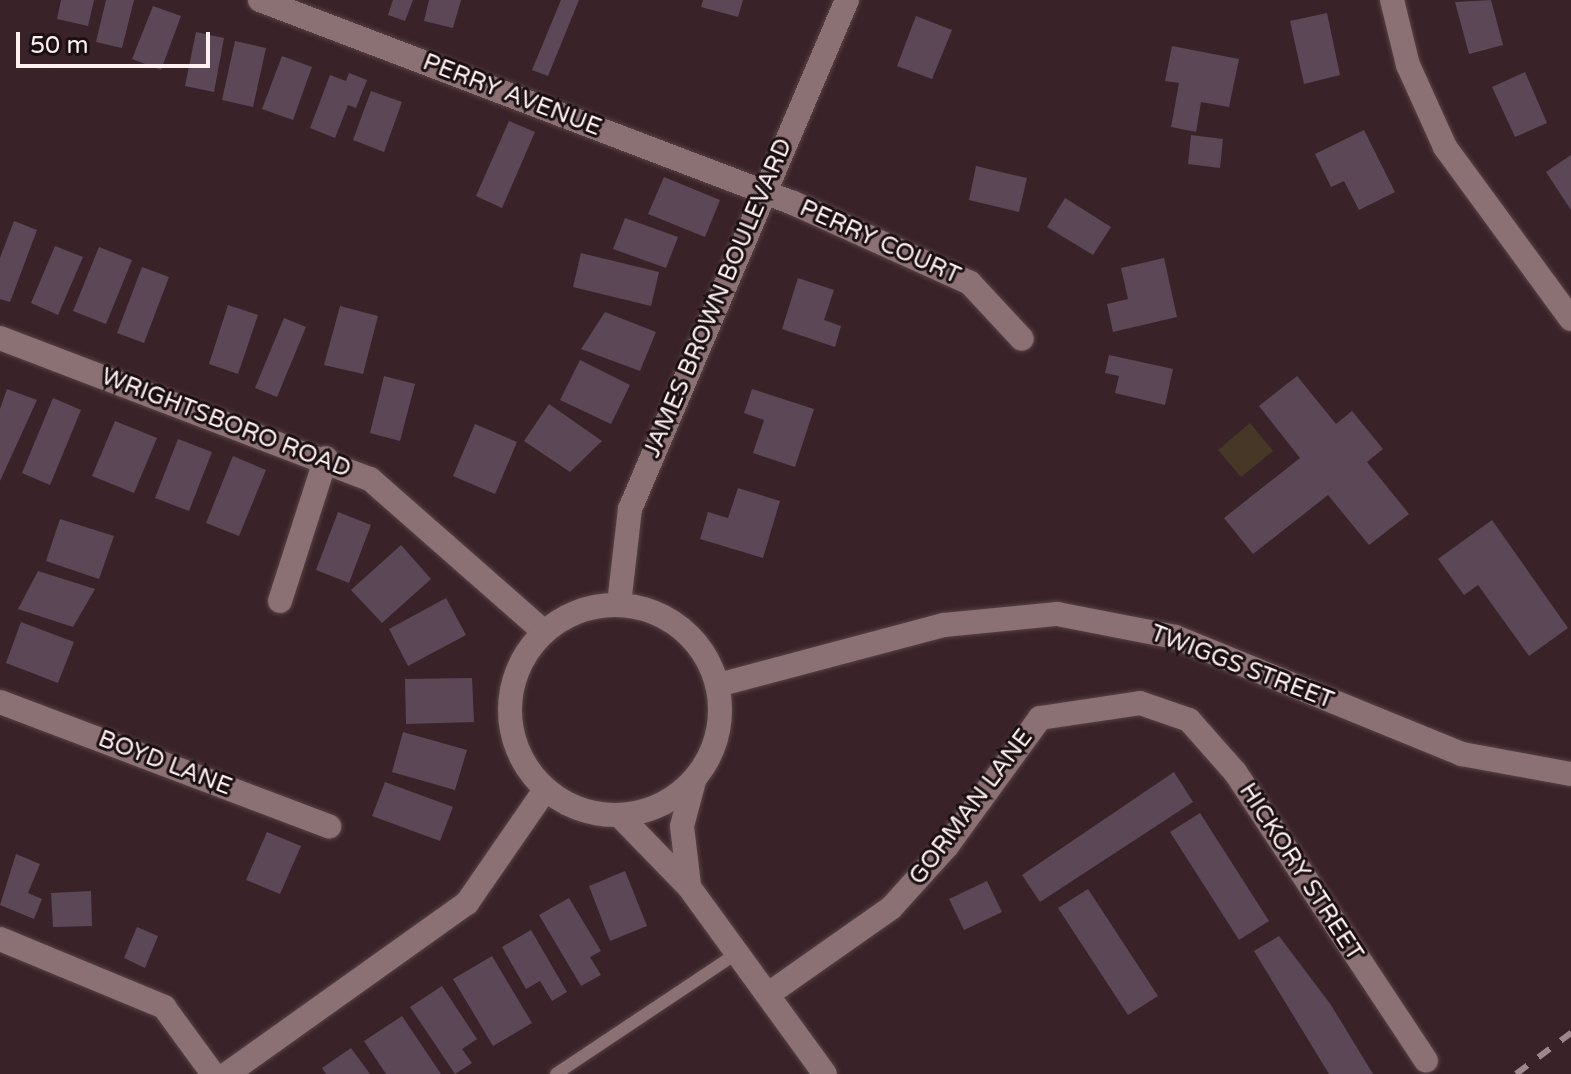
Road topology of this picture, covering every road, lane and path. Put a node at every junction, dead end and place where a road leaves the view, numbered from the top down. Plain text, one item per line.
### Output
1 (260, 0) edge
2 (847, 0) edge
3 (1392, 0) edge
4 (763, 190) junction
5 (1571, 319) edge
6 (0, 338) edge
7 (1022, 339) dead end
8 (326, 458) junction
9 (280, 601) dead end
10 (619, 604) junction
11 (544, 632) junction
12 (718, 685) junction
13 (0, 702) edge
14 (1154, 706) joint
15 (1571, 774) edge
16 (694, 781) junction
17 (545, 790) junction
18 (620, 816) junction
19 (329, 826) dead end
20 (689, 887) junction
21 (0, 939) edge
22 (739, 952) junction
23 (770, 993) junction
24 (1426, 1061) dead end
25 (213, 1074) edge
26 (227, 1074) edge
27 (556, 1074) edge
28 (825, 1074) edge

1 - 4 street, PERRY AVENUE
2 - 4 street, JAMES BROWN BOULEVARD
3 - 5 street
4 - 7 street, PERRY COURT
4 - 10 street, JAMES BROWN BOULEVARD
6 - 8 street, WRIGHTSBORO ROAD
8 - 9 street
8 - 11 street, WRIGHTSBORO ROAD
10 - 11 street
10 - 12 street
11 - 17 street
12 - 15 street, TWIGGS STREET
12 - 16 street
13 - 19 street, BOYD LANE
14 - 23 street, GORMAN LANE
14 - 24 street, HICKORY STREET
16 - 18 street
16 - 20 street
17 - 18 street
17 - 26 street
18 - 20 street
20 - 22 street
21 - 25 street
22 - 23 street
22 - 27 lane
23 - 28 street

